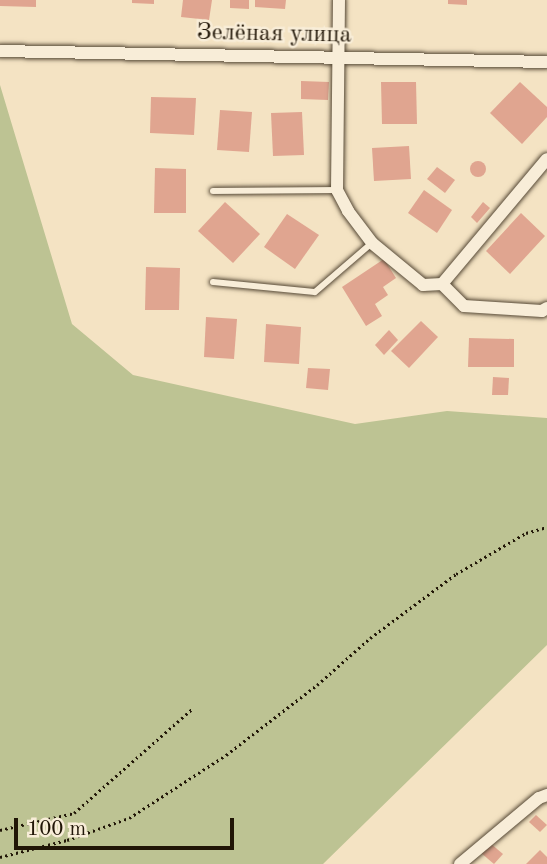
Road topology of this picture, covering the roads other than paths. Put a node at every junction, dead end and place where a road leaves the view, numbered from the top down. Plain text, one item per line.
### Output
1 (339, 0) edge
2 (0, 51) edge
3 (338, 57) junction
4 (547, 62) edge
5 (547, 159) edge
6 (337, 190) junction
7 (213, 191) dead end
8 (372, 243) junction
9 (213, 282) dead end
10 (442, 284) junction
11 (547, 308) edge
12 (547, 796) edge
13 (460, 864) edge

1 - 3 street
2 - 3 street, Зелёная улица
3 - 4 street, Зелёная улица
3 - 6 street
5 - 10 street
6 - 7 lane
6 - 8 street
8 - 9 lane
8 - 10 street
10 - 11 street
12 - 13 street

